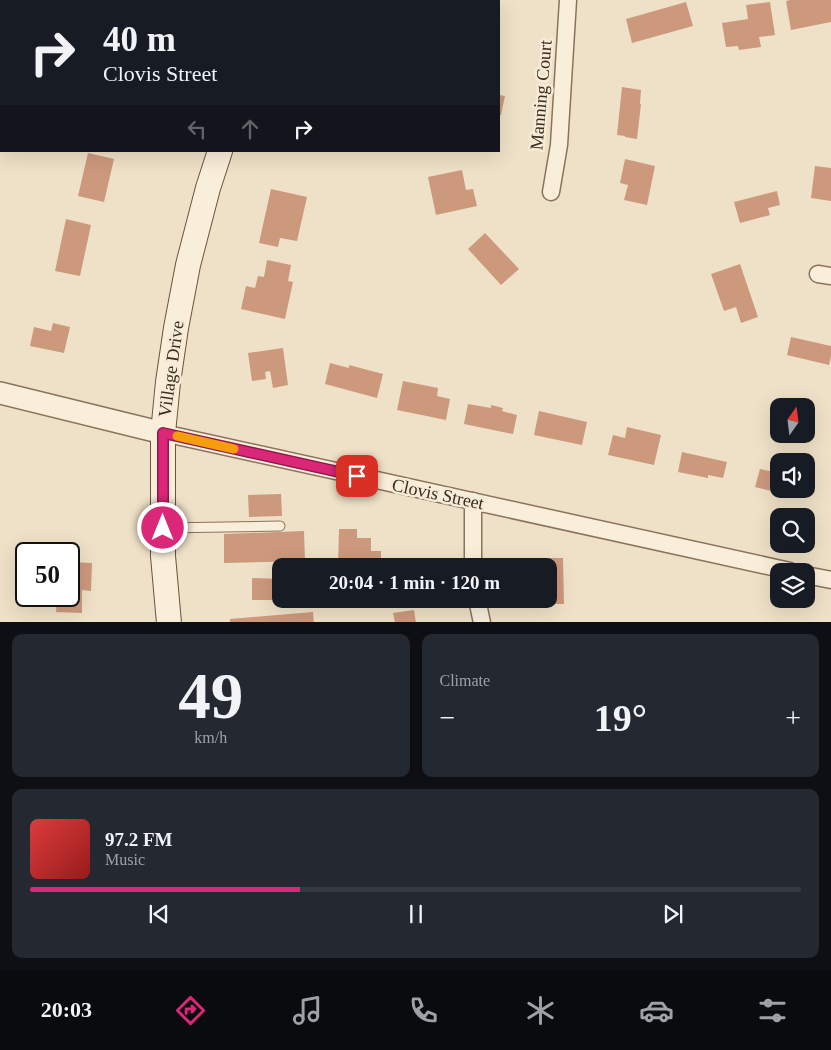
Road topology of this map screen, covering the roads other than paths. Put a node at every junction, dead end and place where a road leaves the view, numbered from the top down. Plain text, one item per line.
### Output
1 (568, 0) edge
2 (220, 152) edge
3 (550, 192) dead end
4 (0, 393) edge
5 (163, 433) junction
6 (473, 502) junction
7 (280, 526) dead end
8 (163, 528) junction
9 (473, 558) edge
10 (770, 567) edge
11 (815, 577) edge
12 (831, 580) edge
13 (479, 608) edge
14 (169, 622) edge
15 (482, 622) edge

1 - 3 street, Manning Court
2 - 5 main road, Village Drive
4 - 5 street, Clovis Street
5 - 6 street, Clovis Street
5 - 8 main road, Village Drive
6 - 9 street
6 - 10 street, Clovis Street
7 - 8 lane
8 - 14 main road, Village Drive
11 - 12 street
13 - 15 street

